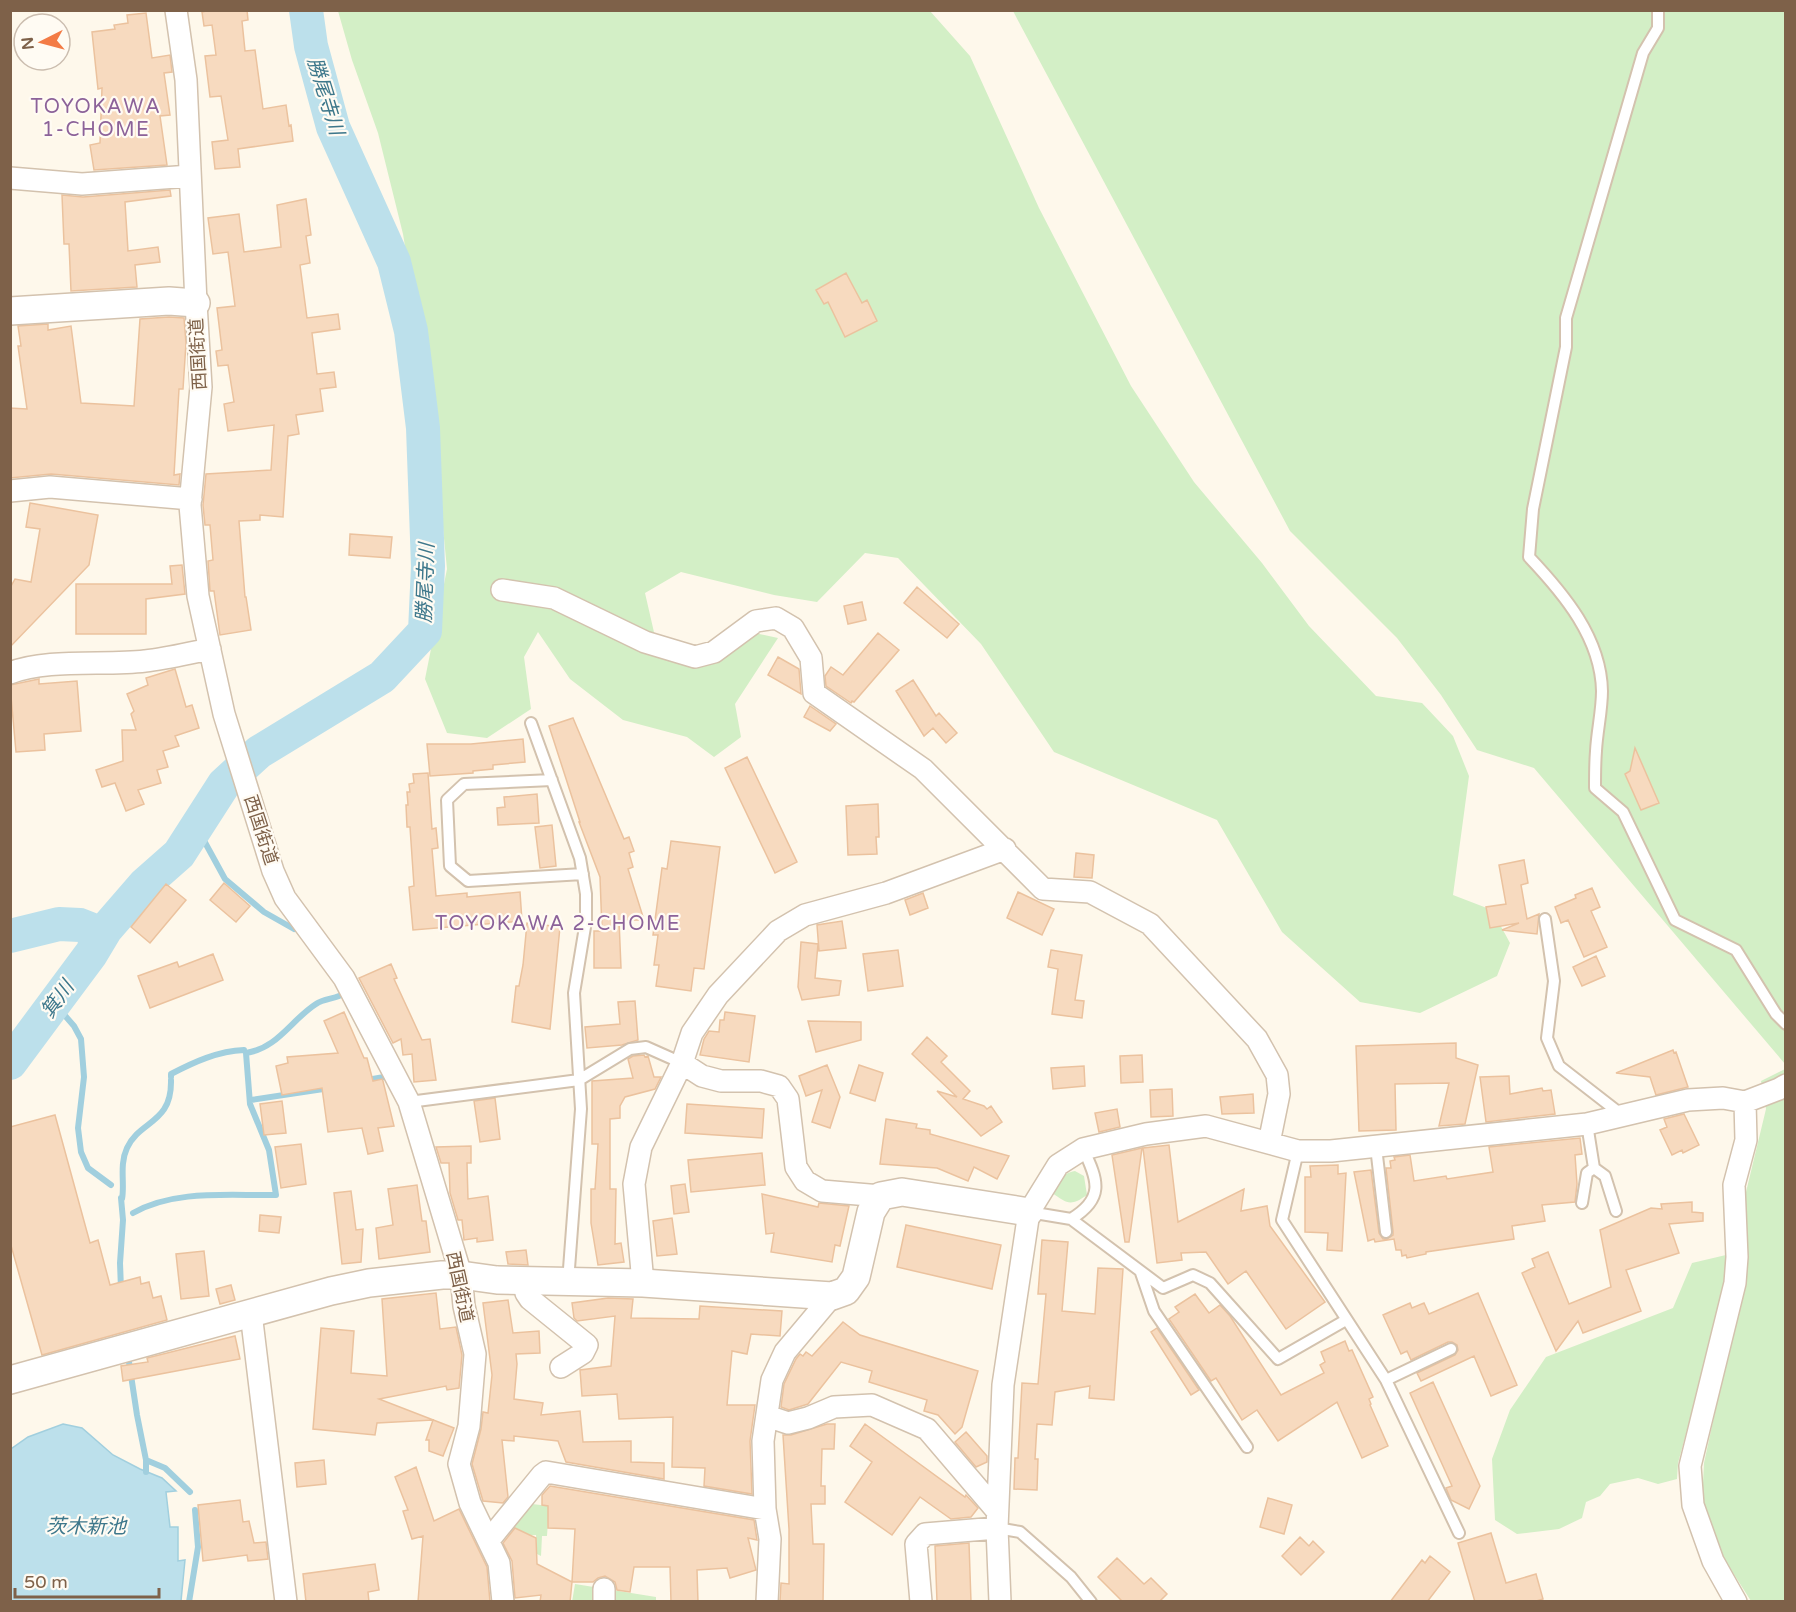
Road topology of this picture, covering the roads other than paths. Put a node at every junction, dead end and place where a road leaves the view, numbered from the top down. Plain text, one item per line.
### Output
1 (176, 10) edge
2 (1658, 10) edge
3 (190, 176) junction
4 (10, 178) edge
5 (196, 303) junction
6 (10, 310) edge
7 (10, 491) edge
8 (191, 499) junction
9 (502, 590) dead end
10 (210, 649) junction
11 (10, 673) edge
12 (531, 723) dead end
13 (552, 780) junction
14 (1005, 849) junction
15 (583, 874) junction
16 (1545, 920) dead end
17 (1785, 1024) edge
18 (682, 1063) junction
19 (579, 1080) junction
20 (1785, 1085) edge
21 (409, 1102) junction
22 (1745, 1102) junction
23 (1622, 1116) junction
24 (1587, 1124) junction
25 (1269, 1143) junction
26 (1376, 1147) junction
27 (1083, 1149) junction
28 (1298, 1150) junction
29 (1594, 1168) junction
30 (881, 1196) junction
31 (1582, 1203) dead end
32 (1616, 1211) dead end
33 (1029, 1212) junction
34 (1071, 1219) junction
35 (1386, 1232) dead end
36 (1141, 1273) junction
37 (461, 1275) junction
38 (524, 1281) junction
39 (568, 1282) junction
40 (643, 1283) junction
41 (832, 1296) junction
42 (251, 1313) junction
43 (1346, 1320) junction
44 (1451, 1349) dead end
45 (561, 1367) dead end
46 (10, 1380) edge
47 (1386, 1380) junction
48 (767, 1416) junction
49 (1246, 1447) dead end
50 (765, 1509) junction
51 (997, 1520) junction
52 (1459, 1533) dead end
53 (489, 1540) junction
54 (286, 1602) edge
55 (503, 1602) edge
56 (767, 1602) edge
57 (921, 1602) edge
58 (1000, 1602) edge
59 (1091, 1602) edge
60 (1736, 1602) edge

1 - 3 street, 西国街道
2 - 17 lane
3 - 4 street
3 - 5 street, 西国街道
5 - 6 street
5 - 8 street, 西国街道
7 - 8 street
8 - 10 street, 西国街道
9 - 14 street
10 - 11 street
10 - 21 street, 西国街道
12 - 13 lane
13 - 15 lane
13 - 15 lane
14 - 18 street
14 - 25 street
15 - 19 lane
16 - 23 lane
18 - 19 lane
18 - 30 street
18 - 40 street
19 - 21 lane
19 - 39 lane
20 - 22 street
21 - 37 street, 西国街道
22 - 23 street
22 - 60 street
23 - 24 street
24 - 26 street
24 - 29 lane
25 - 27 street
25 - 28 street
26 - 28 street
26 - 35 lane
27 - 33 street
27 - 34 lane
28 - 43 lane
29 - 31 lane
29 - 32 lane
30 - 33 street
30 - 41 street
33 - 34 lane
33 - 51 street
34 - 36 lane
36 - 43 lane
36 - 49 lane
37 - 38 street
37 - 42 street
37 - 53 street, 西国街道
38 - 39 street
38 - 45 street
39 - 40 street
40 - 41 street
41 - 48 street
42 - 46 street
42 - 54 street
43 - 47 lane
44 - 47 lane
47 - 52 lane
48 - 50 street
48 - 51 street
50 - 53 street
50 - 56 street
51 - 57 street
51 - 58 street
51 - 59 lane
53 - 55 street, 西国街道

